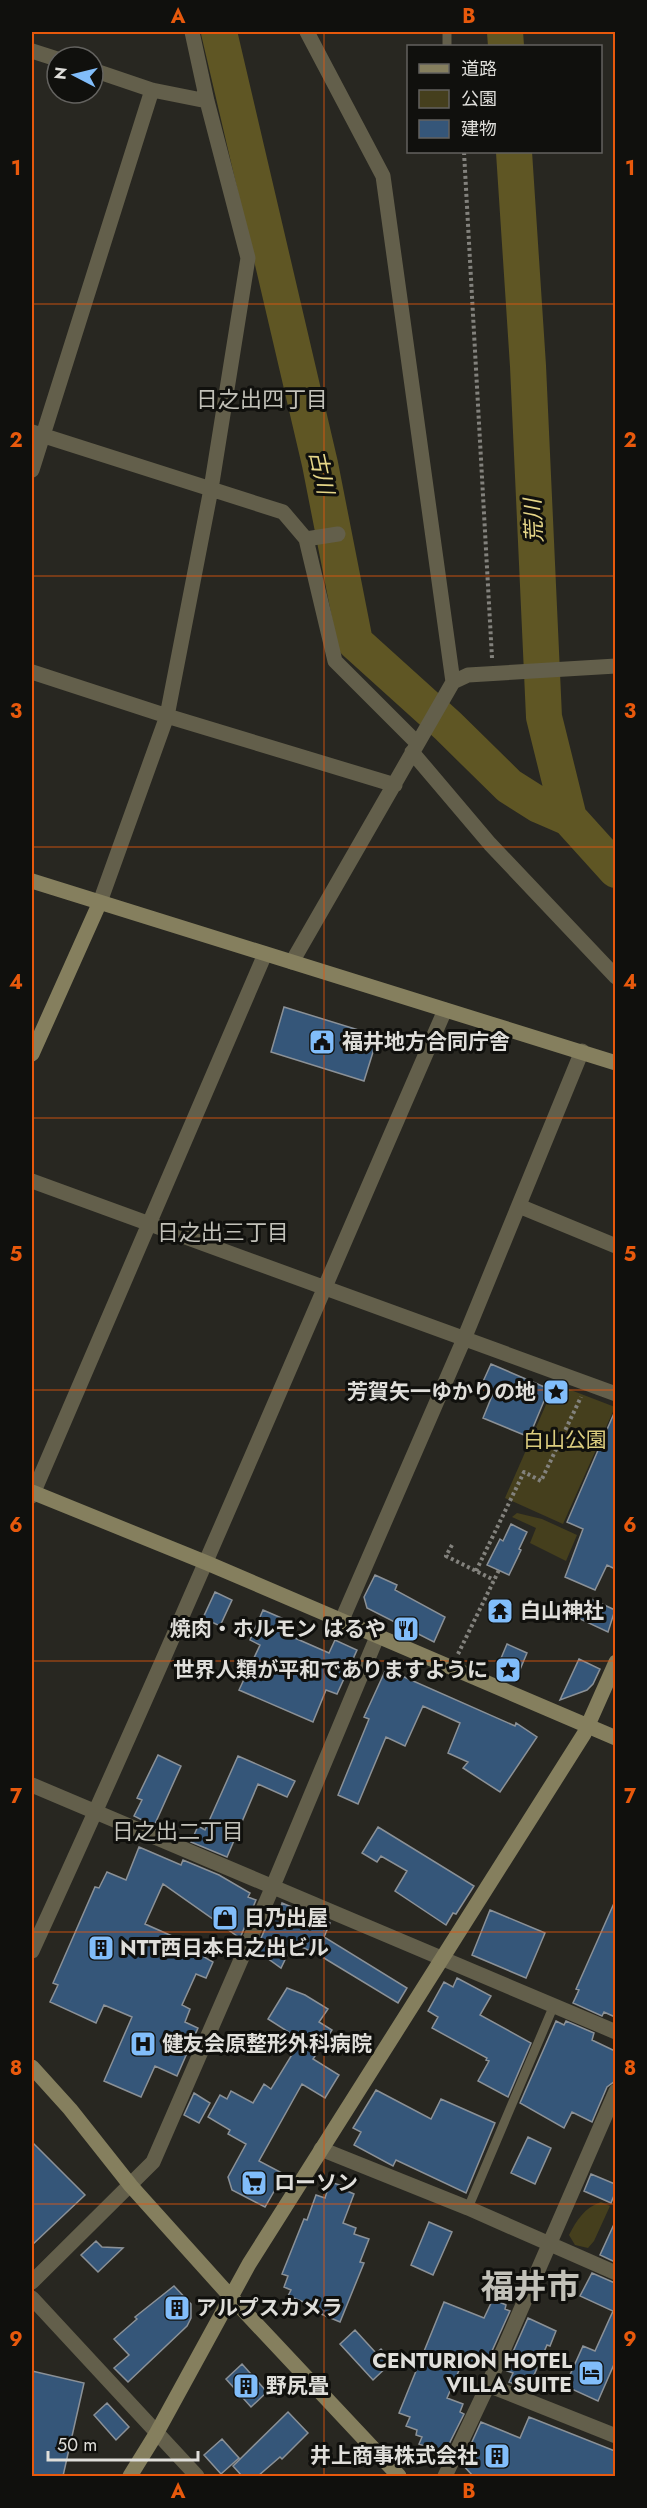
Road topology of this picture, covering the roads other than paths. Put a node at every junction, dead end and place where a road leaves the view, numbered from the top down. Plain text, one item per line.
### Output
1 (192, 32) edge
2 (307, 32) edge
3 (105, 74) edge
4 (152, 90) junction
5 (207, 101) junction
6 (37, 434) edge
7 (32, 470) edge
8 (211, 489) junction
9 (338, 534) dead end
10 (311, 539) junction
11 (615, 666) edge
12 (32, 672) edge
13 (453, 681) junction
14 (167, 716) junction
15 (417, 743) junction
16 (394, 785) junction
17 (32, 881) edge
18 (100, 902) junction
19 (265, 954) junction
20 (292, 962) junction
21 (615, 977) edge
22 (445, 1010) junction
23 (582, 1051) junction
24 (32, 1054) edge
25 (615, 1063) edge
26 (32, 1181) edge
27 (519, 1206) junction
28 (148, 1223) junction
29 (615, 1246) edge
30 (323, 1288) junction
31 (464, 1339) junction
32 (615, 1394) edge
33 (32, 1494) edge
34 (207, 1563) junction
35 (341, 1622) junction
36 (377, 1637) junction
37 (615, 1662) edge
38 (588, 1726) junction
39 (615, 1738) edge
40 (32, 1785) edge
41 (96, 1811) junction
42 (273, 1886) junction
43 (32, 1951) edge
44 (442, 1957) junction
45 (554, 2005) junction
46 (615, 2031) edge
47 (32, 2067) edge
48 (615, 2091) edge
49 (321, 2149) junction
50 (131, 2186) junction
51 (468, 2208) junction
52 (548, 2244) junction
53 (615, 2273) edge
54 (32, 2282) edge
55 (230, 2296) junction
56 (32, 2298) edge
57 (488, 2385) junction
58 (156, 2434) junction
59 (615, 2436) edge
60 (130, 2476) edge
61 (197, 2476) edge
62 (399, 2476) edge
63 (446, 2476) edge

1 - 5 street
2 - 13 street
3 - 4 street
4 - 5 street
4 - 6 street
5 - 8 street
6 - 7 street
6 - 8 street
8 - 10 street
8 - 14 street
9 - 10 street
10 - 15 street
11 - 13 street
12 - 14 street
13 - 15 street
14 - 16 street
14 - 18 street
15 - 16 street
15 - 21 street
16 - 20 street
17 - 18 street
18 - 19 street
18 - 24 street
19 - 20 street
19 - 28 street
20 - 22 street
22 - 23 street
22 - 30 street
23 - 25 street
23 - 27 street
26 - 28 street
27 - 29 street
27 - 31 street
28 - 30 street
28 - 33 street
30 - 31 street
30 - 34 street
31 - 32 street
31 - 35 street
33 - 34 street
34 - 35 street
34 - 41 street
35 - 36 street
36 - 38 street
36 - 42 street
37 - 38 street
38 - 39 street
38 - 44 street
40 - 41 street
41 - 42 street
41 - 43 street
42 - 44 street
42 - 50 street
44 - 45 street
44 - 49 street
45 - 46 street
45 - 51 lane
47 - 50 street
48 - 52 street
49 - 51 street
49 - 55 street
50 - 54 street
50 - 55 street
51 - 52 street
52 - 53 street
52 - 57 street
55 - 58 street
55 - 62 street
56 - 58 street
57 - 59 street
57 - 63 street
58 - 60 street
58 - 61 street

